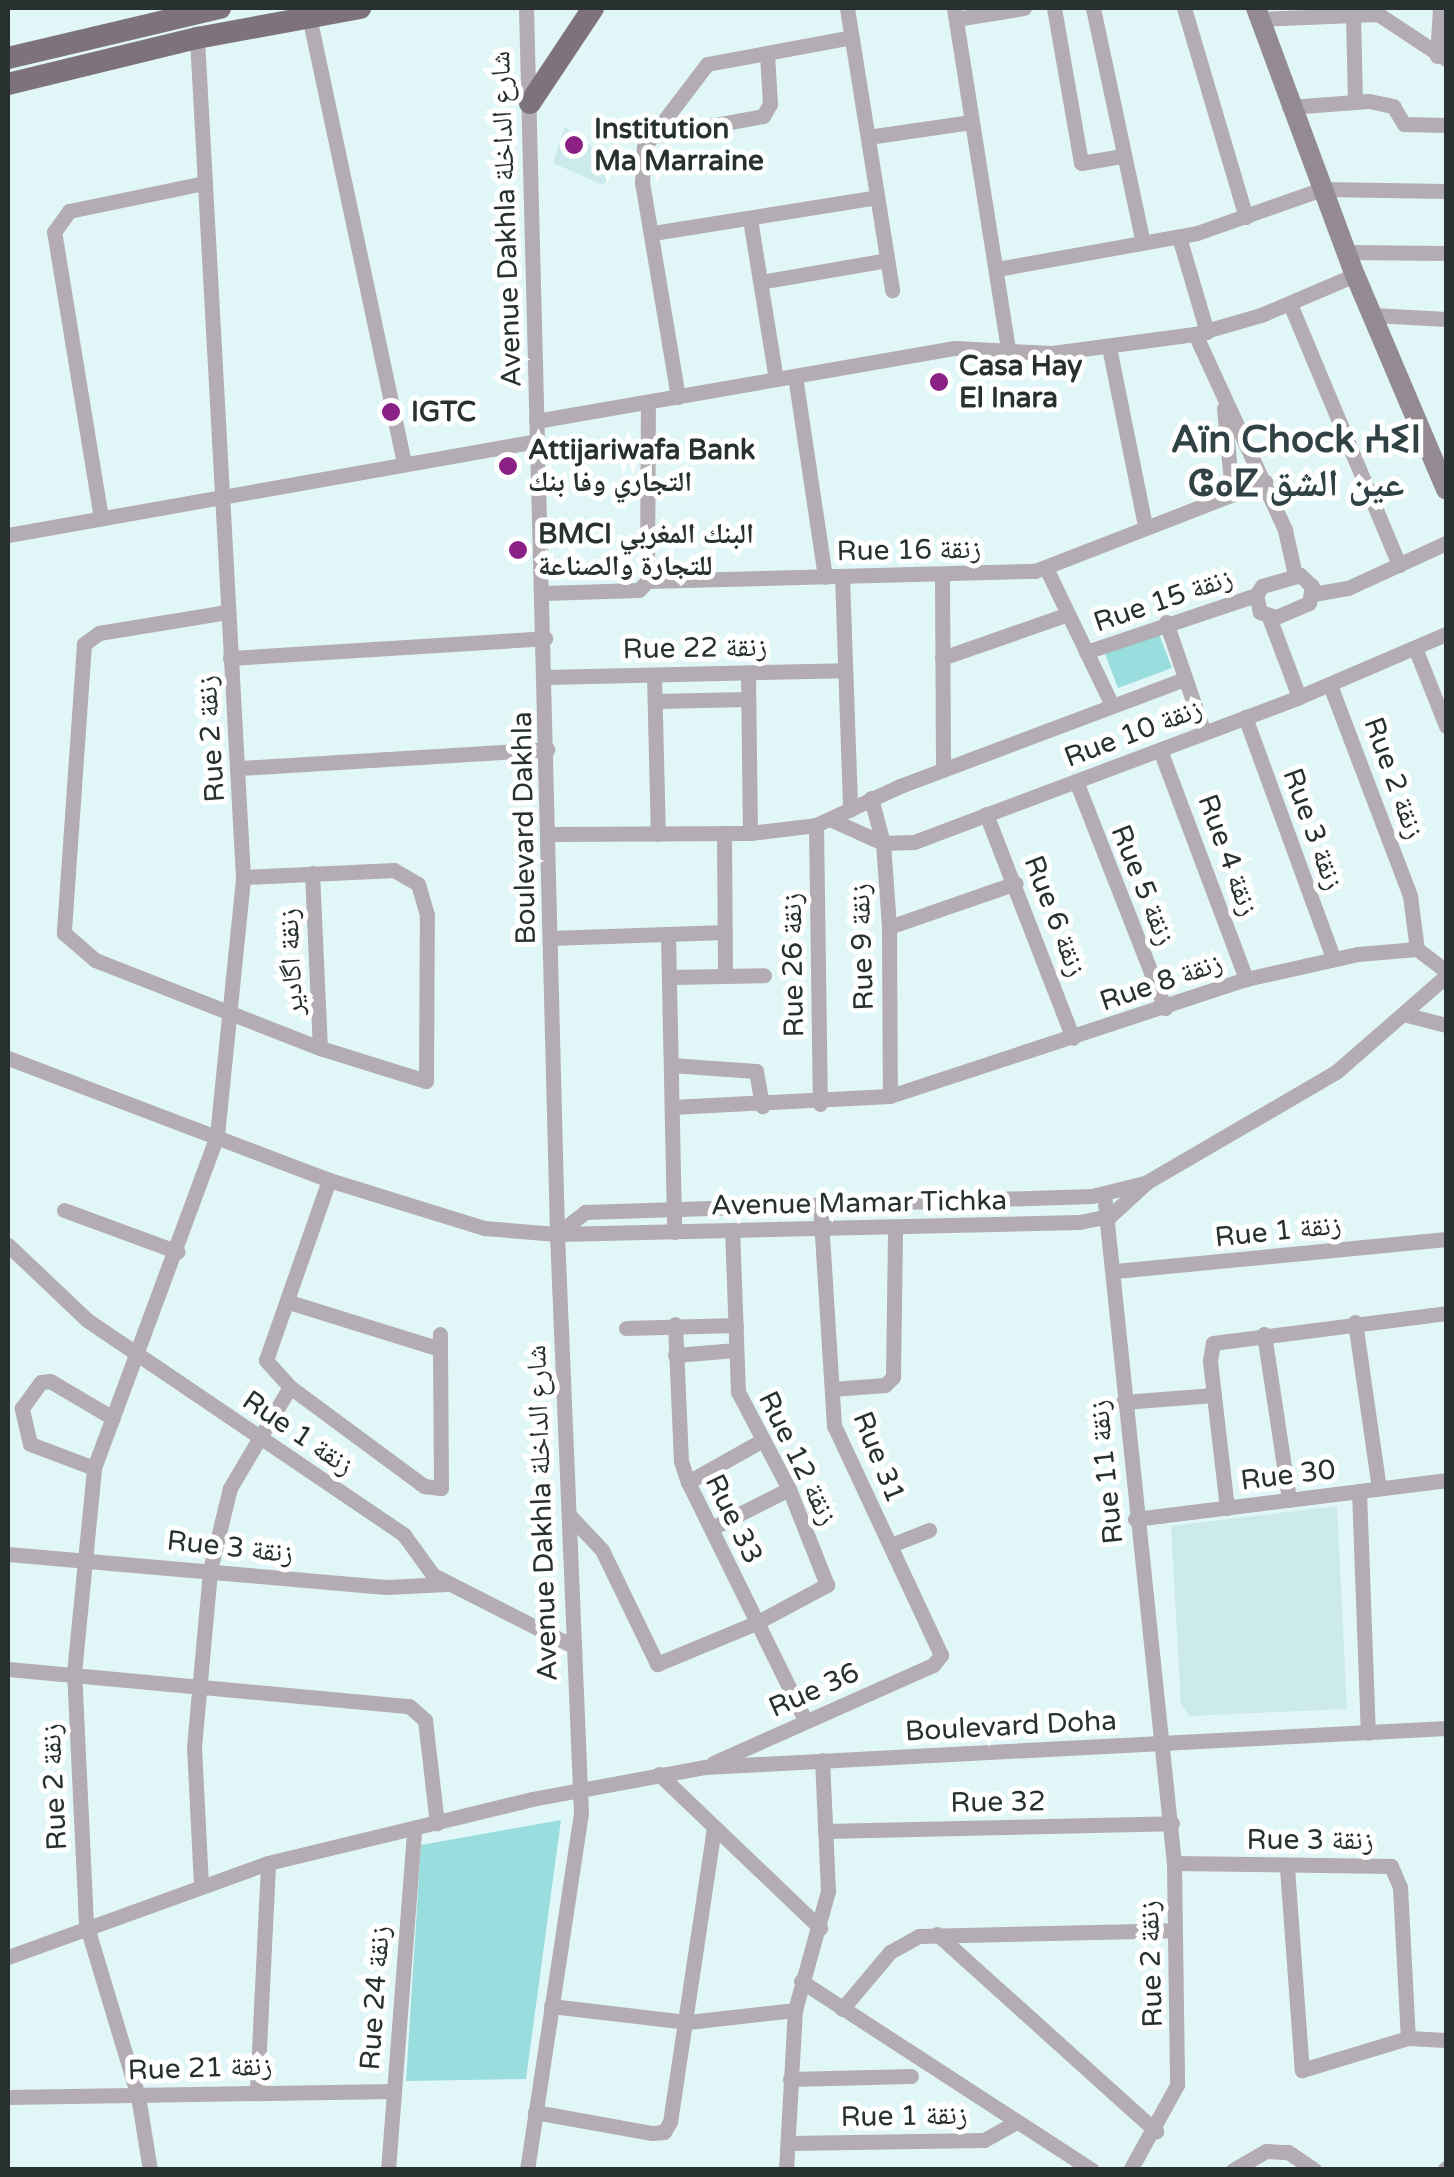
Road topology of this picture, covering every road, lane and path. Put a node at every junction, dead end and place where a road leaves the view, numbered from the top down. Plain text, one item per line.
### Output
1 (220, 8) edge
2 (360, 8) edge
3 (592, 8) edge
4 (847, 8) edge
5 (1024, 8) edge
6 (1054, 8) edge
7 (1093, 8) edge
8 (1184, 8) edge
9 (1440, 8) edge
10 (523, 10) edge
11 (1378, 10) edge
12 (955, 14) edge
13 (1258, 14) edge
14 (1353, 14) junction
15 (309, 16) junction
16 (196, 38) junction
17 (852, 38) junction
18 (767, 53) junction
19 (1442, 57) edge
20 (8, 58) edge
21 (8, 84) edge
22 (1354, 101) junction
23 (530, 103) junction
24 (1288, 107) junction
25 (971, 122) junction
26 (1446, 125) edge
27 (649, 137) junction
28 (868, 138) junction
29 (1122, 156) junction
30 (204, 184) junction
31 (1322, 190) junction
32 (1446, 190) edge
33 (877, 197) junction
34 (1246, 217) junction
35 (750, 219) junction
36 (654, 233) junction
37 (1179, 237) junction
38 (1143, 243) junction
39 (1346, 252) junction
40 (1446, 253) edge
41 (887, 260) junction
42 (997, 268) junction
43 (1355, 274) junction
44 (760, 282) junction
45 (892, 290) dead end
46 (1290, 304) junction
47 (1373, 315) junction
48 (1446, 319) edge
49 (1201, 333) junction
50 (1109, 347) junction
51 (1008, 350) junction
52 (795, 376) junction
53 (776, 379) junction
54 (678, 397) junction
55 (648, 402) junction
56 (1224, 404) junction
57 (536, 422) junction
58 (538, 441) junction
59 (1438, 451) edge
60 (404, 463) junction
61 (1265, 482) junction
62 (1446, 489) edge
63 (1232, 493) junction
64 (223, 496) junction
65 (101, 518) junction
66 (1144, 526) junction
67 (8, 535) edge
68 (1446, 543) edge
69 (1400, 565) junction
70 (1046, 568) junction
71 (942, 574) junction
72 (1295, 575) junction
73 (842, 576) junction
74 (824, 577) junction
75 (647, 582) junction
76 (543, 593) junction
77 (1314, 594) junction
78 (1256, 595) junction
79 (227, 612) junction
80 (1068, 614) junction
81 (1269, 617) junction
82 (1166, 622) junction
83 (1446, 634) edge
84 (544, 638) junction
85 (1415, 648) junction
86 (1086, 652) junction
87 (230, 658) junction
88 (942, 658) junction
89 (844, 670) junction
90 (748, 673) junction
91 (654, 675) junction
92 (546, 677) junction
93 (1185, 679) junction
94 (1330, 685) junction
95 (1299, 697) junction
96 (655, 700) junction
97 (748, 700) junction
98 (1112, 705) junction
99 (1245, 717) junction
100 (1446, 726) edge
101 (1204, 733) junction
102 (547, 748) junction
103 (1160, 750) junction
104 (240, 768) junction
105 (943, 770) junction
106 (1076, 782) junction
107 (871, 798) junction
108 (850, 810) junction
109 (986, 814) junction
110 (834, 821) junction
111 (816, 826) junction
112 (724, 833) junction
113 (750, 833) junction
114 (549, 834) junction
115 (658, 834) junction
116 (883, 843) junction
117 (312, 873) junction
118 (243, 877) junction
119 (1016, 883) junction
120 (889, 927) junction
121 (725, 932) junction
122 (668, 934) junction
123 (550, 938) junction
124 (1417, 949) junction
125 (1333, 958) junction
126 (1446, 974) edge
127 (764, 975) dead end
128 (725, 976) junction
129 (669, 977) junction
130 (1246, 979) junction
131 (1165, 1008) junction
132 (231, 1012) junction
133 (1407, 1014) junction
134 (1446, 1025) edge
135 (1073, 1038) junction
136 (320, 1048) junction
137 (8, 1058) edge
138 (671, 1065) junction
139 (890, 1096) junction
140 (820, 1104) junction
141 (762, 1106) junction
142 (672, 1108) junction
143 (217, 1135) junction
144 (329, 1180) junction
145 (1148, 1182) junction
146 (1104, 1194) junction
147 (820, 1203) junction
148 (673, 1208) junction
149 (64, 1210) dead end
150 (1110, 1216) junction
151 (894, 1228) junction
152 (821, 1229) junction
153 (732, 1231) junction
154 (674, 1232) junction
155 (558, 1234) junction
156 (1446, 1240) edge
157 (8, 1244) edge
158 (178, 1252) junction
159 (1115, 1272) junction
160 (289, 1302) junction
161 (1446, 1313) edge
162 (1355, 1322) junction
163 (675, 1324) junction
164 (736, 1325) junction
165 (626, 1328) dead end
166 (1264, 1334) junction
167 (736, 1350) junction
168 (675, 1355) junction
169 (139, 1356) junction
170 (290, 1387) junction
171 (832, 1390) junction
172 (1214, 1395) junction
173 (1124, 1402) junction
174 (113, 1418) junction
175 (259, 1436) junction
176 (761, 1441) junction
177 (94, 1468) junction
178 (1446, 1480) edge
179 (688, 1482) junction
180 (1380, 1488) junction
181 (789, 1489) junction
182 (1359, 1491) junction
183 (1289, 1500) junction
184 (1227, 1508) junction
185 (570, 1515) junction
186 (1136, 1519) junction
187 (712, 1528) junction
188 (929, 1530) dead end
189 (892, 1545) junction
190 (8, 1554) edge
191 (84, 1558) junction
192 (210, 1570) junction
193 (448, 1584) junction
194 (756, 1624) junction
195 (570, 1645) junction
196 (941, 1656) joint
197 (8, 1669) edge
198 (74, 1672) junction
199 (198, 1686) junction
200 (806, 1720) junction
201 (1446, 1728) edge
202 (1368, 1732) junction
203 (1166, 1744) junction
204 (822, 1760) junction
205 (704, 1767) junction
206 (659, 1774) junction
207 (579, 1790) junction
208 (437, 1823) junction
209 (1172, 1823) junction
210 (714, 1827) junction
211 (414, 1830) junction
212 (825, 1831) junction
213 (268, 1863) junction
214 (1174, 1863) junction
215 (1287, 1868) junction
216 (202, 1885) junction
217 (86, 1924) junction
218 (820, 1928) junction
219 (1174, 1930) junction
220 (937, 1934) junction
221 (8, 1957) edge
222 (801, 1981) junction
223 (551, 2006) junction
224 (842, 2008) junction
225 (794, 2010) junction
226 (688, 2022) junction
227 (1408, 2038) junction
228 (1446, 2040) edge
229 (910, 2076) dead end
230 (790, 2079) junction
231 (257, 2090) junction
232 (394, 2091) junction
233 (138, 2096) junction
234 (8, 2097) edge
235 (535, 2112) junction
236 (1016, 2122) junction
237 (1156, 2131) junction
238 (788, 2143) junction
239 (150, 2170) edge
240 (388, 2170) edge
241 (527, 2170) edge
242 (786, 2170) edge
243 (1092, 2170) edge
244 (1130, 2170) edge
245 (1233, 2170) edge
246 (1315, 2170) edge

1 - 20 main road
2 - 15 main road
3 - 23 main road
4 - 17 street
5 - 12 street
6 - 29 street
7 - 29 street
8 - 34 street
9 - 19 street
10 - 23 street, Avenue Dakhla شارع الداخلة
11 - 14 street
11 - 19 street
12 - 25 street
13 - 14 street
13 - 24 street
14 - 22 street
15 - 16 main road
15 - 60 street
16 - 21 main road
16 - 30 street, Rue 2 زنقة
17 - 18 street
17 - 28 street
18 - 27 street
18 - 27 street
22 - 24 street
22 - 26 street
23 - 57 street, Avenue Dakhla شارع الداخلة
24 - 31 street
25 - 28 street
25 - 42 street
27 - 36 street
28 - 33 street
29 - 38 street
30 - 64 street, Rue 2 زنقة
30 - 65 street
31 - 32 street
31 - 34 street
31 - 39 street
33 - 35 street
33 - 41 street
34 - 37 street
35 - 36 street
35 - 44 street
36 - 54 street
37 - 38 street
37 - 49 street
38 - 42 street
39 - 40 street
39 - 43 street
41 - 44 street
41 - 45 street
42 - 51 street
43 - 46 street
43 - 47 street
44 - 53 street
46 - 49 street
46 - 69 street
47 - 48 street
47 - 59 street
49 - 50 street
49 - 56 street
50 - 51 street
50 - 66 street
51 - 52 street
52 - 53 street
52 - 74 street
53 - 54 street
54 - 55 street
55 - 57 street
55 - 75 street
56 - 61 street
56 - 63 street
57 - 58 street, Boulevard Dakhla
58 - 60 street
58 - 76 street, Boulevard Dakhla
59 - 62 street
60 - 64 street
61 - 63 street, Rue 16 زنقة
61 - 72 street
63 - 66 street, Rue 16 زنقة
64 - 65 street
64 - 79 street, Rue 2 زنقة
65 - 67 street
66 - 70 street, Rue 16 زنقة
68 - 69 street
69 - 77 street
70 - 71 street, Rue 16 زنقة
70 - 80 street
71 - 73 street, Rue 16 زنقة
71 - 88 street
72 - 77 street
72 - 78 street, Rue 15 زنقة
73 - 74 street, Rue 16 زنقة
73 - 89 street
74 - 75 street, Rue 16 زنقة
75 - 76 street, Rue 16 زنقة
76 - 84 street, Boulevard Dakhla
77 - 81 street
78 - 81 street
78 - 82 street, Rue 15 زنقة
79 - 87 street, Rue 2 زنقة
79 - 132 street
80 - 86 street
80 - 88 street
81 - 95 street
82 - 86 street, Rue 15 زنقة
82 - 93 street
83 - 85 street, Rue 10 زنقة
84 - 87 street
84 - 92 street, Boulevard Dakhla
85 - 94 street, Rue 10 زنقة
85 - 100 street
86 - 98 street
87 - 104 street, Rue 2 زنقة
88 - 105 street
89 - 90 street, Rue 22 زنقة
89 - 108 street
90 - 91 street, Rue 22 زنقة
90 - 97 street
91 - 92 street, Rue 22 زنقة
91 - 96 street
92 - 102 street, Boulevard Dakhla
93 - 98 street
93 - 101 street
94 - 95 street, Rue 10 زنقة
94 - 124 street, Rue 2 زنقة
95 - 99 street, Rue 10 زنقة
96 - 97 street, Rue 22 زنقة
96 - 115 street
97 - 113 street
98 - 105 street
99 - 101 street, Rue 10 زنقة
99 - 125 street, Rue 3 زنقة
101 - 103 street, Rue 10 زنقة
102 - 104 street
102 - 114 street, Boulevard Dakhla
103 - 106 street, Rue 10 زنقة
103 - 130 street, Rue 4 زنقة
104 - 118 street, Rue 2 زنقة
105 - 107 street
106 - 109 street, Rue 10 زنقة
106 - 131 street, Rue 5 زنقة
107 - 108 street
107 - 116 street, Rue 9 زنقة
108 - 110 street
109 - 116 street, Rue 10 زنقة
109 - 119 street, Rue 6 زنقة
110 - 111 street
110 - 116 street
111 - 113 street
111 - 140 street, Rue 26 زنقة
112 - 113 street
112 - 115 street
112 - 121 street
114 - 115 street
114 - 123 street, Boulevard Dakhla
116 - 120 street, Rue 9 زنقة
117 - 118 street
117 - 136 street, زنقة اگادير
117 - 136 street
118 - 132 street, Rue 2 زنقة
119 - 120 street
119 - 135 street, Rue 6 زنقة
120 - 139 street, Rue 9 زنقة
121 - 122 street
121 - 128 street
122 - 123 street
122 - 129 street
123 - 155 street, Boulevard Dakhla
124 - 125 street, Rue 8 زنقة
124 - 126 street
125 - 130 street, Rue 8 زنقة
126 - 133 street, Avenue Mamar Tichka
127 - 128 street
128 - 129 street
129 - 138 street
130 - 131 street, Rue 8 زنقة
131 - 135 street, Rue 8 زنقة
132 - 136 street
132 - 143 street, Rue 2 زنقة
133 - 134 street
133 - 145 street, Avenue Mamar Tichka
135 - 139 street, Rue 8 زنقة
137 - 143 street, Avenue Mamar Tichka
138 - 141 street
138 - 142 street
139 - 140 street, Rue 8 زنقة
140 - 141 street, Rue 8 زنقة
141 - 142 street, Rue 8 زنقة
142 - 148 street
143 - 144 street, Avenue Mamar Tichka
143 - 158 street, Rue 2 زنقة
144 - 155 street, Avenue Mamar Tichka
144 - 160 street
145 - 146 street, Avenue Mamar Tichka
145 - 150 street, Avenue Mamar Tichka
146 - 147 street, Avenue Mamar Tichka
146 - 150 street, Rue 11 زنقة
147 - 148 street, Avenue Mamar Tichka
147 - 152 street, Rue 31
148 - 154 street
148 - 155 street, Avenue Mamar Tichka
149 - 158 street
150 - 151 street, Avenue Mamar Tichka
150 - 159 street, Rue 11 زنقة
151 - 152 street, Avenue Mamar Tichka
151 - 171 street
152 - 153 street, Avenue Mamar Tichka
152 - 171 street, Rue 31
153 - 154 street, Avenue Mamar Tichka
153 - 164 street, Rue 12 زنقة
154 - 155 street, Avenue Mamar Tichka
155 - 185 street, Avenue Dakhla شارع الداخلة
156 - 159 street, Rue 1 زنقة
157 - 169 street, Rue 1 زنقة
158 - 169 street, Rue 2 زنقة
159 - 173 street, Rue 11 زنقة
160 - 170 street
160 - 170 street
161 - 162 street
162 - 166 street
162 - 180 street
163 - 164 street
163 - 165 street
163 - 168 street, Rue 33
164 - 167 street, Rue 12 زنقة
166 - 172 street
166 - 183 street
167 - 168 street
167 - 176 street, Rue 12 زنقة
168 - 179 street, Rue 33
169 - 174 street, Rue 2 زنقة
169 - 175 street, Rue 1 زنقة
170 - 175 street
171 - 189 street, Rue 31
172 - 173 street
172 - 184 street
173 - 186 street, Rue 11 زنقة
174 - 177 street, Rue 2 زنقة
174 - 177 street
175 - 192 street
175 - 193 street, Rue 1 زنقة
176 - 179 street
176 - 181 street, Rue 12 زنقة
177 - 191 street, Rue 2 زنقة
178 - 180 street, Rue 30
179 - 187 street, Rue 33
180 - 182 street, Rue 30
181 - 187 street
181 - 194 street, Rue 12 زنقة
182 - 183 street, Rue 30
182 - 202 street
183 - 184 street, Rue 30
184 - 186 street, Rue 30
185 - 194 street
185 - 195 street, Avenue Dakhla شارع الداخلة
186 - 203 street, Rue 11 زنقة
187 - 194 street, Rue 33
188 - 189 street
189 - 196 street, Rue 31
190 - 191 street, Rue 3 زنقة
191 - 192 street, Rue 3 زنقة
191 - 198 street, Rue 2 زنقة
192 - 193 street, Rue 3 زنقة
192 - 199 street
193 - 195 street, Rue 1 زنقة
194 - 200 street, Rue 33
195 - 207 street, Avenue Dakhla شارع الداخلة
196 - 200 street, Rue 36
197 - 198 street
198 - 199 street
198 - 217 street, Rue 2 زنقة
199 - 208 street
199 - 216 street
200 - 205 street, Rue 36
201 - 202 street, Boulevard Doha
202 - 203 street, Boulevard Doha
203 - 204 street, Boulevard Doha
203 - 209 street, Rue 2 زنقة
204 - 205 street, Boulevard Doha
204 - 212 street
205 - 206 street, Boulevard Doha
206 - 207 street, Boulevard Doha
206 - 210 street
207 - 208 street, Boulevard Doha
207 - 223 street, Avenue Dakhla شارع الداخلة
208 - 211 street, Boulevard Doha
209 - 212 street, Rue 32
209 - 214 street, Rue 2 زنقة
210 - 218 street
210 - 226 street
211 - 213 street, Boulevard Doha
211 - 232 street, Rue 24 زنقة
212 - 218 street
213 - 216 street, Boulevard Doha
213 - 231 street
214 - 215 street, Rue 3 زنقة
214 - 219 street, Rue 2 زنقة
215 - 227 street, Rue 3 زنقة
215 - 227 street
216 - 217 street, Boulevard Doha
217 - 221 street, Boulevard Doha
217 - 233 street, Rue 2 زنقة
218 - 222 street
219 - 220 street
219 - 237 street, Rue 2 زنقة
220 - 224 street
220 - 237 street
222 - 224 street
222 - 225 street
223 - 226 street
223 - 235 street, Avenue Dakhla شارع الداخلة
224 - 236 street
225 - 226 street
225 - 230 street
226 - 235 street
227 - 228 street
229 - 230 street
230 - 238 street
231 - 232 street, Rue 21 زنقة
231 - 233 street, Rue 21 زنقة
232 - 240 street, Rue 24 زنقة
233 - 234 street, Rue 21 زنقة
233 - 239 street, Rue 2 زنقة
235 - 241 street, Avenue Dakhla شارع الداخلة
236 - 238 street, Rue 1 زنقة
236 - 243 street
237 - 244 street, Rue 2 زنقة
238 - 242 street
245 - 246 street

